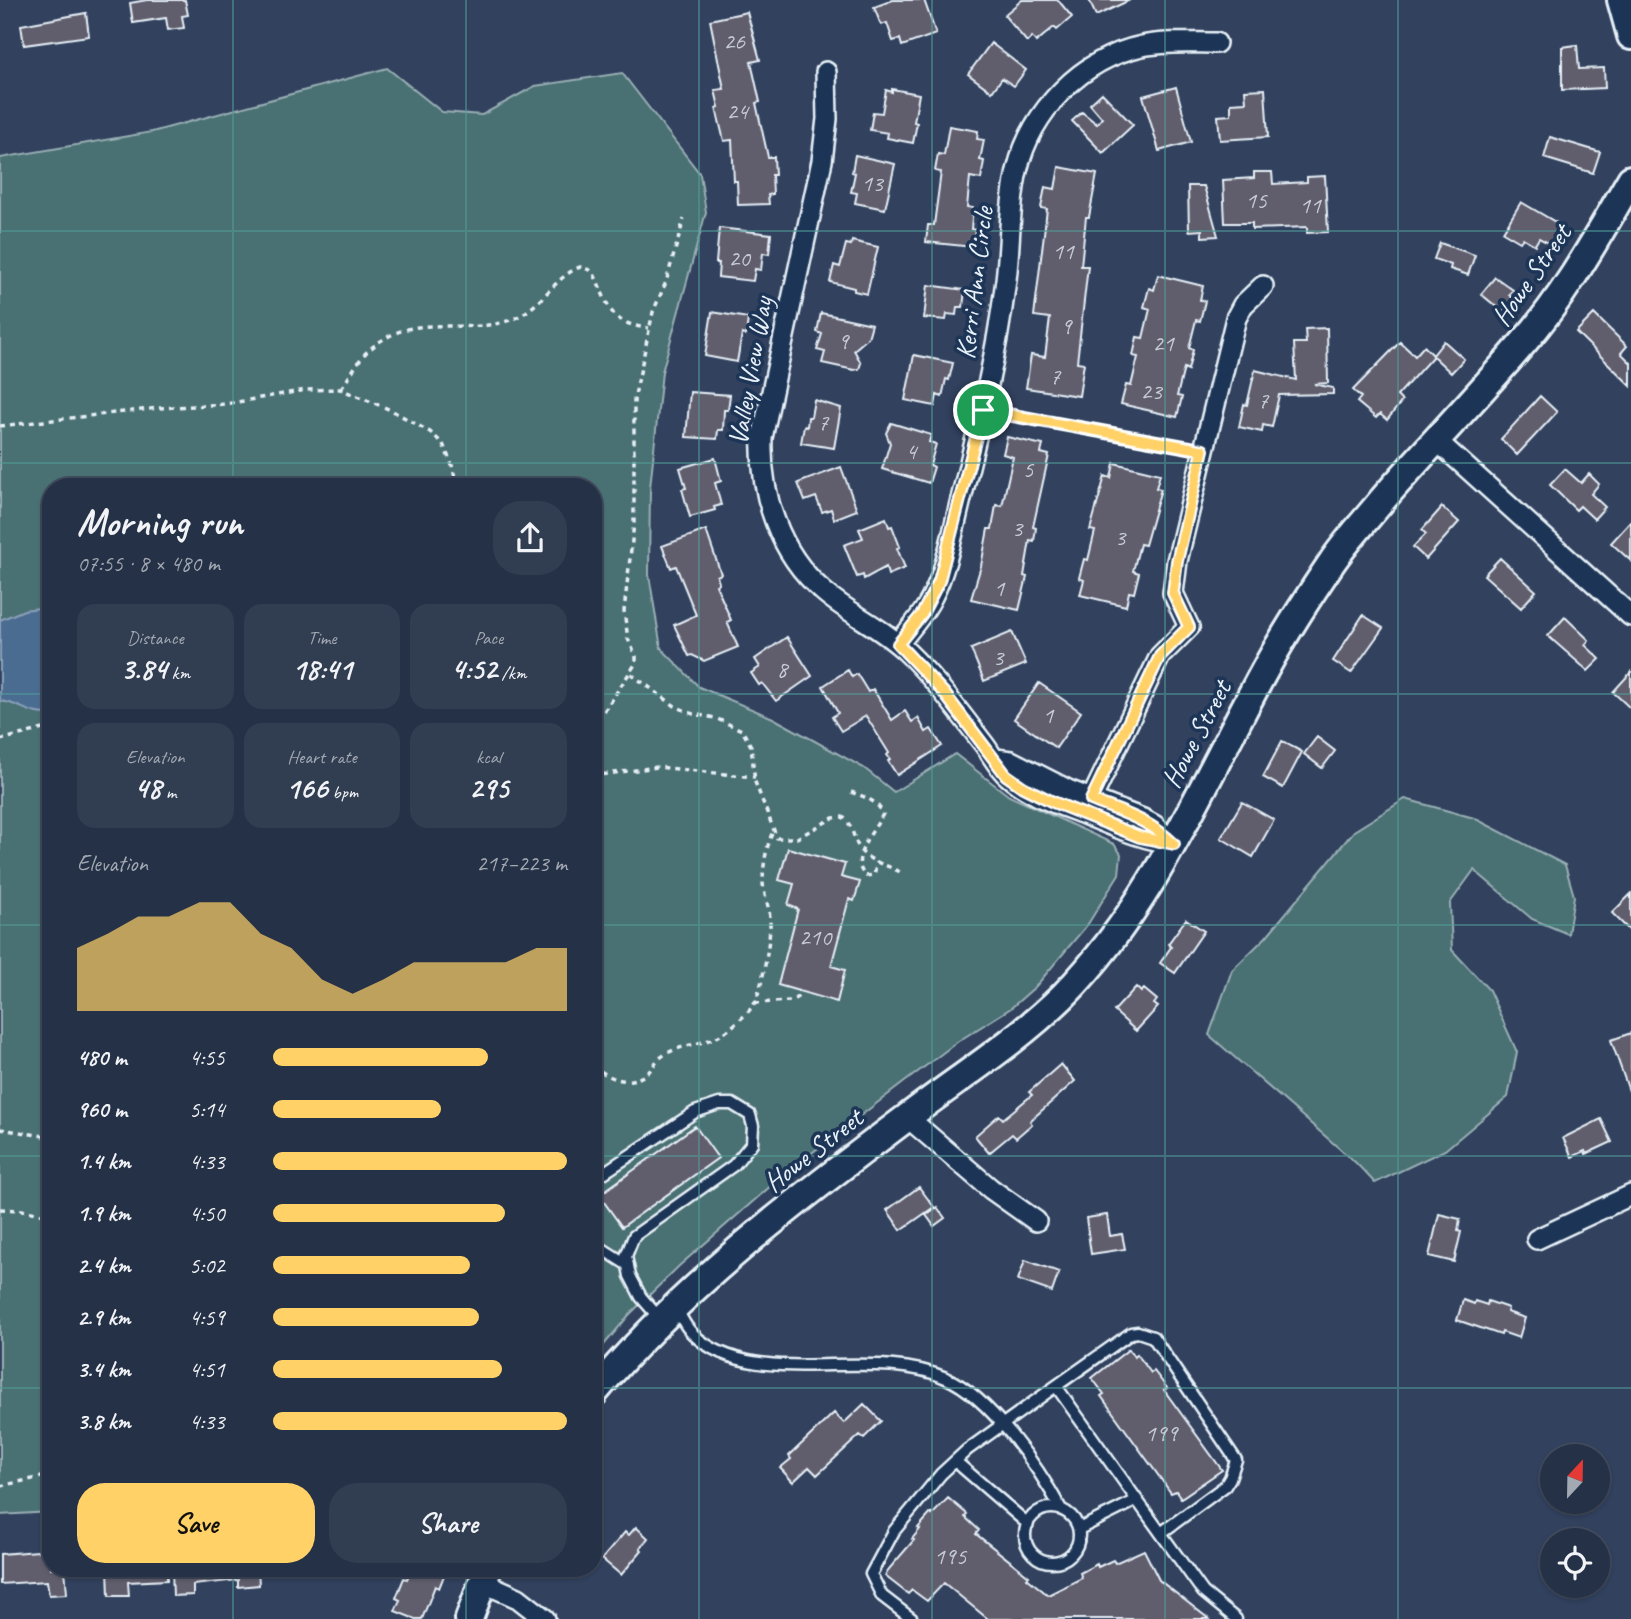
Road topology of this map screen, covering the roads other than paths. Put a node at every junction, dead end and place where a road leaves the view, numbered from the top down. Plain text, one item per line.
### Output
1 (1621, 0) edge
2 (1631, 36) edge
3 (1216, 43) dead end
4 (826, 72) dead end
5 (1631, 179) edge
6 (1262, 286) dead end
7 (983, 410) junction
8 (1437, 440) junction
9 (1203, 450) junction
10 (1631, 616) edge
11 (898, 644) junction
12 (1096, 807) junction
13 (1174, 844) junction
14 (907, 1117) junction
15 (602, 1174) edge
16 (1631, 1195) edge
17 (1036, 1221) dead end
18 (1537, 1239) dead end
19 (602, 1249) edge
20 (628, 1265) junction
21 (668, 1314) junction
22 (602, 1383) edge
23 (1056, 1386) junction
24 (1002, 1427) junction
25 (956, 1461) junction
26 (1137, 1500) junction
27 (1060, 1509) junction
28 (1028, 1524) junction
29 (1079, 1529) junction
30 (1161, 1533) junction
31 (484, 1577) edge
32 (488, 1577) edge
33 (469, 1619) edge
34 (545, 1619) edge
35 (912, 1619) edge
36 (1236, 1619) edge

1 - 2 main road
3 - 7 street, Kerri Ann Circle
4 - 11 street, Valley View Way
5 - 8 main road, Howe Street
6 - 9 street
7 - 9 lane
7 - 11 street, Kerri Ann Circle
8 - 10 street
8 - 13 main road, Howe Street
9 - 12 street
11 - 12 street, Valley View Way
12 - 13 street, Valley View Way
13 - 14 main road, Howe Street
14 - 17 street
14 - 21 main road, Howe Street
15 - 20 lane
16 - 18 street
19 - 20 lane
20 - 21 lane
21 - 22 main road, Howe Street
21 - 24 lane
23 - 24 lane
23 - 26 lane
23 - 30 lane
24 - 25 lane
24 - 27 lane
25 - 28 lane
25 - 35 lane
26 - 29 lane
26 - 30 lane
27 - 28 lane
27 - 29 lane
28 - 29 lane
30 - 36 lane
31 - 33 main road
32 - 34 street

